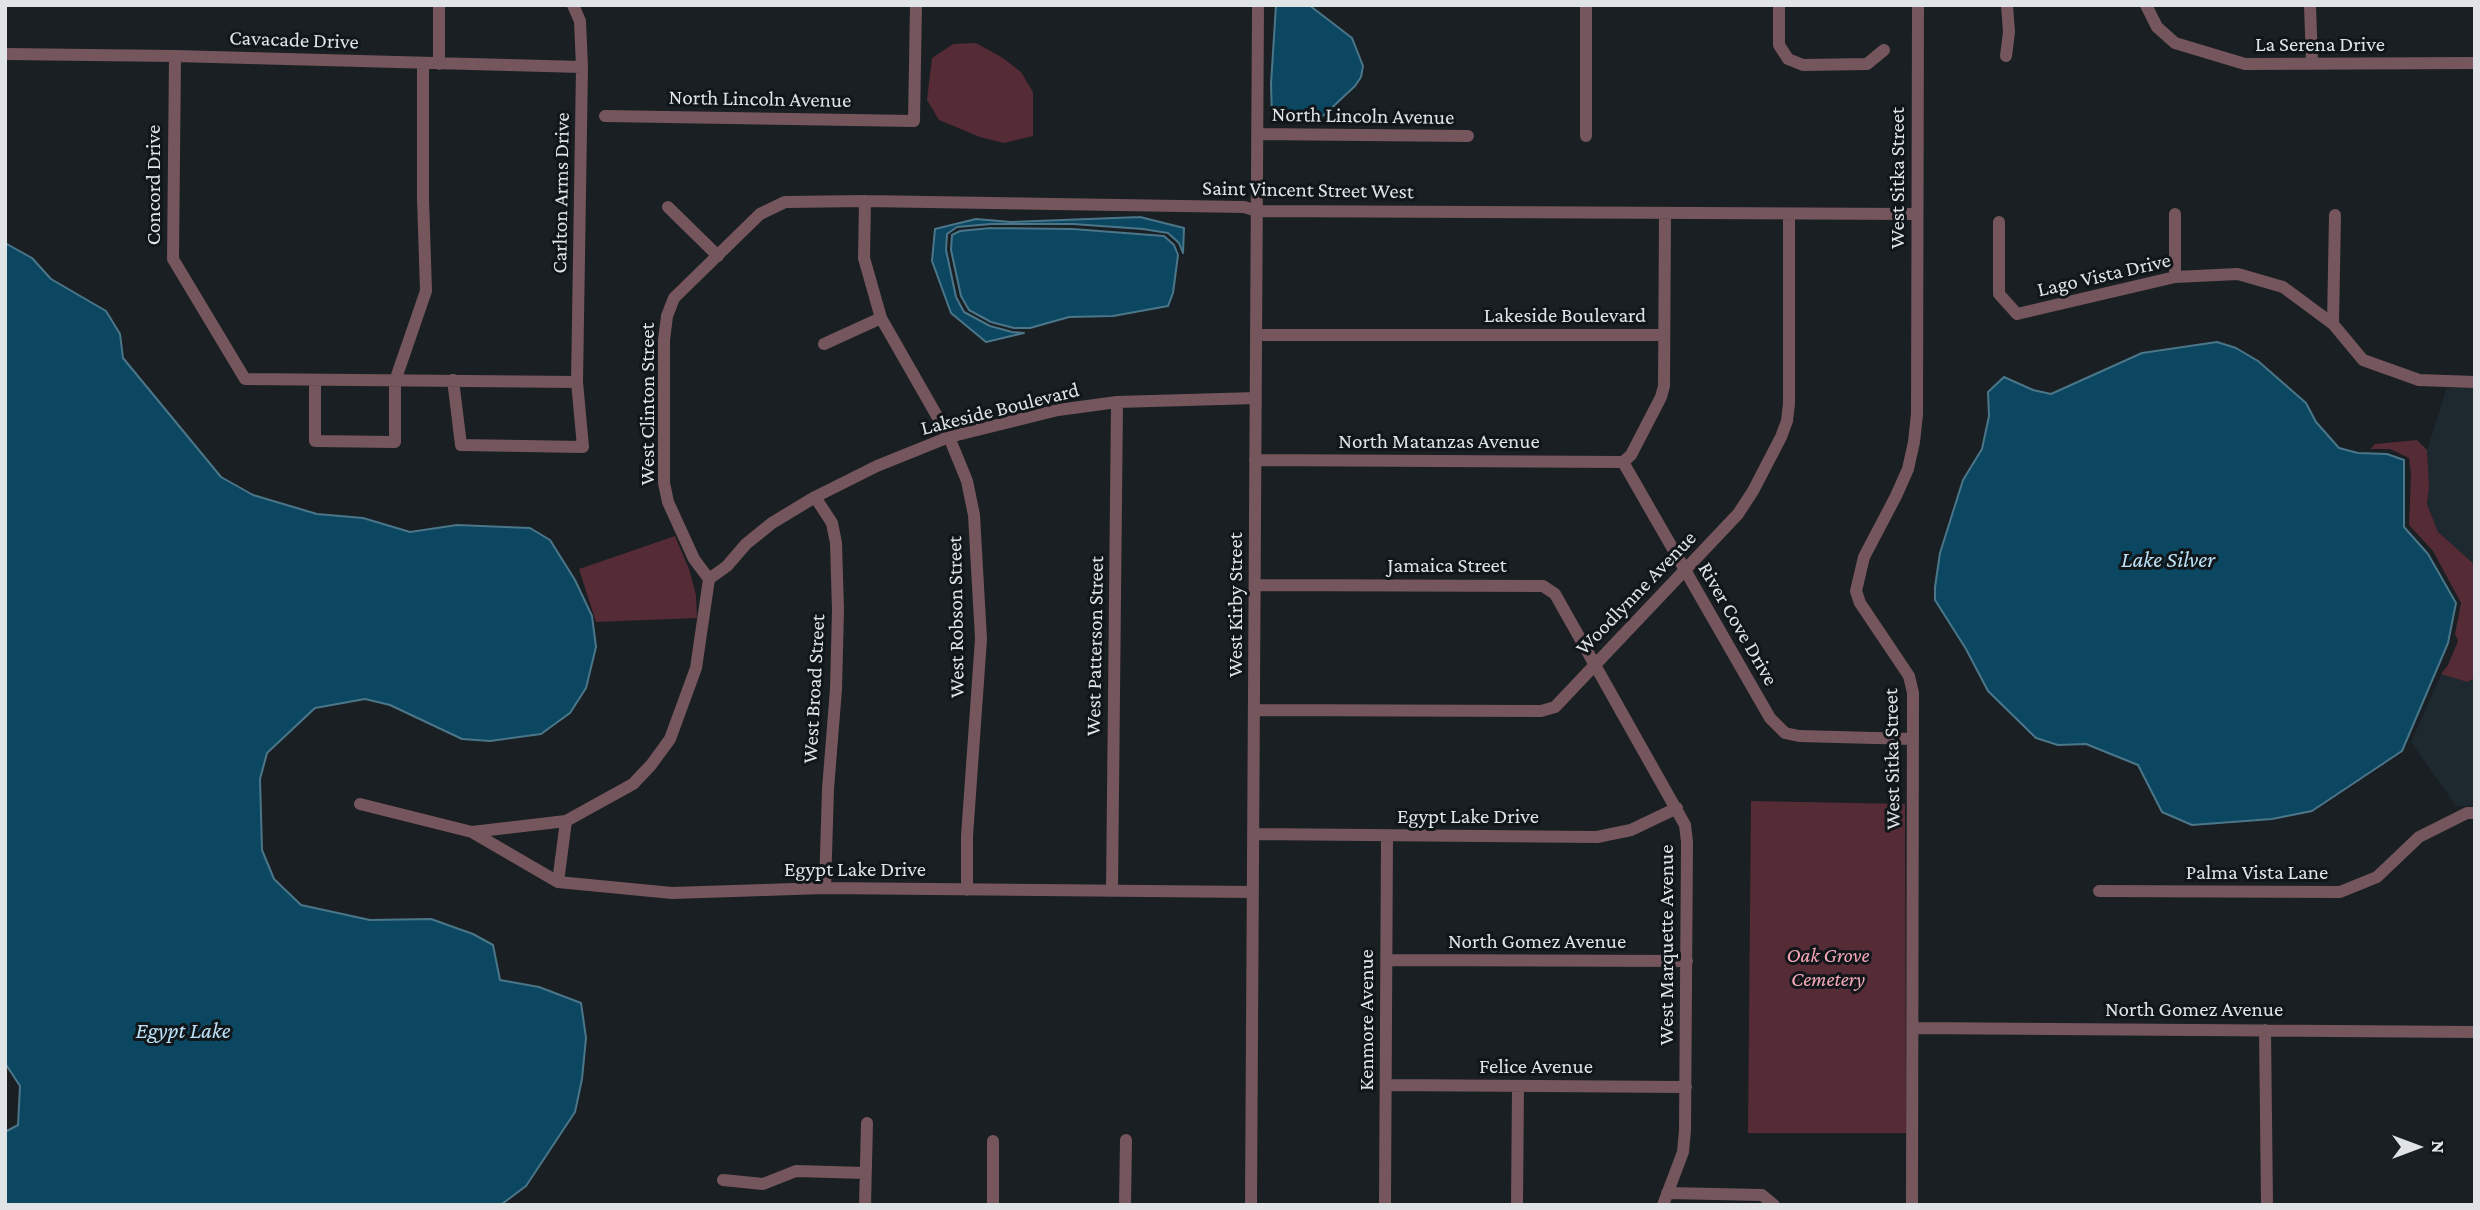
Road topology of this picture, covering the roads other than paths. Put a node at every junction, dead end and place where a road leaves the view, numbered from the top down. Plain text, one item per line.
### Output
1 (439, 5) edge
2 (573, 5) edge
3 (916, 5) edge
4 (1258, 5) edge
5 (1586, 5) edge
6 (1779, 5) edge
7 (1918, 5) edge
8 (2007, 5) edge
9 (2146, 5) edge
10 (2310, 5) edge
11 (1884, 50) dead end
12 (5, 54) edge
13 (175, 56) junction
14 (2006, 56) dead end
15 (2475, 62) edge
16 (423, 63) junction
17 (439, 64) junction
18 (2312, 64) junction
19 (582, 67) junction
20 (605, 116) dead end
21 (1257, 134) junction
22 (1468, 136) dead end
23 (1586, 136) dead end
24 (865, 201) junction
25 (668, 207) dead end
26 (1257, 211) junction
27 (1665, 213) junction
28 (1789, 214) junction
29 (1916, 214) junction
30 (2175, 214) dead end
31 (2336, 215) dead end
32 (1999, 222) dead end
33 (718, 256) junction
34 (2175, 277) junction
35 (881, 318) junction
36 (2333, 324) junction
37 (1256, 335) junction
38 (1664, 335) junction
39 (824, 344) dead end
40 (315, 380) junction
41 (453, 380) junction
42 (395, 381) junction
43 (577, 382) junction
44 (2475, 382) edge
45 (1256, 398) junction
46 (1117, 402) junction
47 (949, 437) junction
48 (1255, 460) junction
49 (1623, 462) junction
50 (815, 497) junction
51 (1685, 570) junction
52 (709, 579) junction
53 (1256, 585) junction
54 (1595, 664) junction
55 (1254, 710) junction
56 (1913, 739) junction
57 (360, 804) dead end
58 (1677, 808) junction
59 (2475, 813) edge
60 (566, 821) junction
61 (472, 832) junction
62 (1253, 834) junction
63 (1387, 836) junction
64 (558, 882) junction
65 (825, 888) junction
66 (967, 890) junction
67 (1112, 891) junction
68 (2099, 891) dead end
69 (1253, 892) junction
70 (1387, 960) junction
71 (1687, 961) junction
72 (1913, 1028) junction
73 (2265, 1030) junction
74 (2475, 1032) edge
75 (1386, 1085) junction
76 (1517, 1086) junction
77 (1686, 1087) junction
78 (867, 1123) dead end
79 (1126, 1140) dead end
80 (993, 1141) dead end
81 (865, 1173) junction
82 (723, 1180) dead end
83 (1665, 1199) edge
84 (865, 1205) edge
85 (993, 1205) edge
86 (1125, 1205) edge
87 (1251, 1205) edge
88 (1385, 1205) edge
89 (1517, 1205) edge
90 (1774, 1205) edge
91 (1912, 1205) edge
92 (2267, 1205) edge

1 - 17 street
2 - 19 street, Carlton Arms Drive
3 - 20 street, North Lincoln Avenue
4 - 21 street, West Kirby Street
5 - 23 street
6 - 11 street
7 - 29 street, West Sitka Street
8 - 14 street
9 - 18 street, La Serena Drive
10 - 18 street
12 - 13 street, Cavacade Drive
13 - 16 street, Cavacade Drive
13 - 40 street, Concord Drive
15 - 18 street, La Serena Drive
16 - 17 street, Cavacade Drive
16 - 42 street
17 - 19 street, Cavacade Drive
19 - 43 street, Carlton Arms Drive
21 - 22 street, North Lincoln Avenue
21 - 26 street, West Kirby Street
24 - 26 street, Saint Vincent Street West
24 - 33 street, Saint Vincent Street West
24 - 35 street, West Robson Street
25 - 33 street
26 - 27 street, Saint Vincent Street West
26 - 37 street, West Kirby Street
27 - 28 street, Saint Vincent Street West
27 - 38 street
28 - 29 street, Saint Vincent Street West
28 - 51 street, Woodlynne Avenue
29 - 56 street, West Sitka Street
30 - 34 street
31 - 36 street
32 - 34 street, Lago Vista Drive
33 - 52 street, West Clinton Street
34 - 36 street, Lago Vista Drive
35 - 39 street
35 - 47 street, West Robson Street
36 - 44 street, Lago Vista Drive
37 - 38 street, Lakeside Boulevard
37 - 45 street, West Kirby Street
38 - 49 street
40 - 42 street
40 - 42 street
41 - 42 street
41 - 43 street
41 - 43 street, Carlton Arms Drive
45 - 46 street, Lakeside Boulevard
45 - 48 street, West Kirby Street
46 - 47 street, Lakeside Boulevard
46 - 67 street, West Patterson Street
47 - 50 street, Lakeside Boulevard
47 - 66 street, West Robson Street
48 - 49 street, North Matanzas Avenue
48 - 53 street, West Kirby Street
49 - 51 street, River Cove Drive
50 - 52 street, Lakeside Boulevard
50 - 65 street, West Broad Street
51 - 54 street, Woodlynne Avenue
51 - 56 street, River Cove Drive
52 - 60 street
53 - 54 street, Jamaica Street
53 - 55 street, West Kirby Street
54 - 55 street, Woodlynne Avenue
54 - 58 street, West Marquette Avenue
55 - 62 street, West Kirby Street
56 - 72 street, West Sitka Street
57 - 61 street, Egypt Lake Drive
58 - 63 street, Egypt Lake Drive
58 - 71 street, West Marquette Avenue
59 - 68 street, Palma Vista Lane
60 - 61 street, Egypt Lake Drive
60 - 64 street
61 - 64 street, Egypt Lake Drive
62 - 63 street, Egypt Lake Drive
62 - 69 street, West Kirby Street
63 - 70 street, Kenmore Avenue
64 - 65 street, Egypt Lake Drive
65 - 66 street, Egypt Lake Drive
66 - 67 street, Egypt Lake Drive
67 - 69 street, Egypt Lake Drive
69 - 87 street, West Kirby Street
70 - 71 street, North Gomez Avenue
70 - 75 street, Kenmore Avenue
71 - 77 street, West Marquette Avenue
72 - 73 street, North Gomez Avenue
72 - 91 street, West Sitka Street
73 - 74 street, North Gomez Avenue
73 - 92 street
75 - 76 street, Felice Avenue
75 - 88 street, Kenmore Avenue
76 - 77 street, Felice Avenue
76 - 89 street
77 - 83 street, West Marquette Avenue
78 - 81 street
79 - 86 street
80 - 85 street
81 - 82 street
81 - 84 street
83 - 90 street

